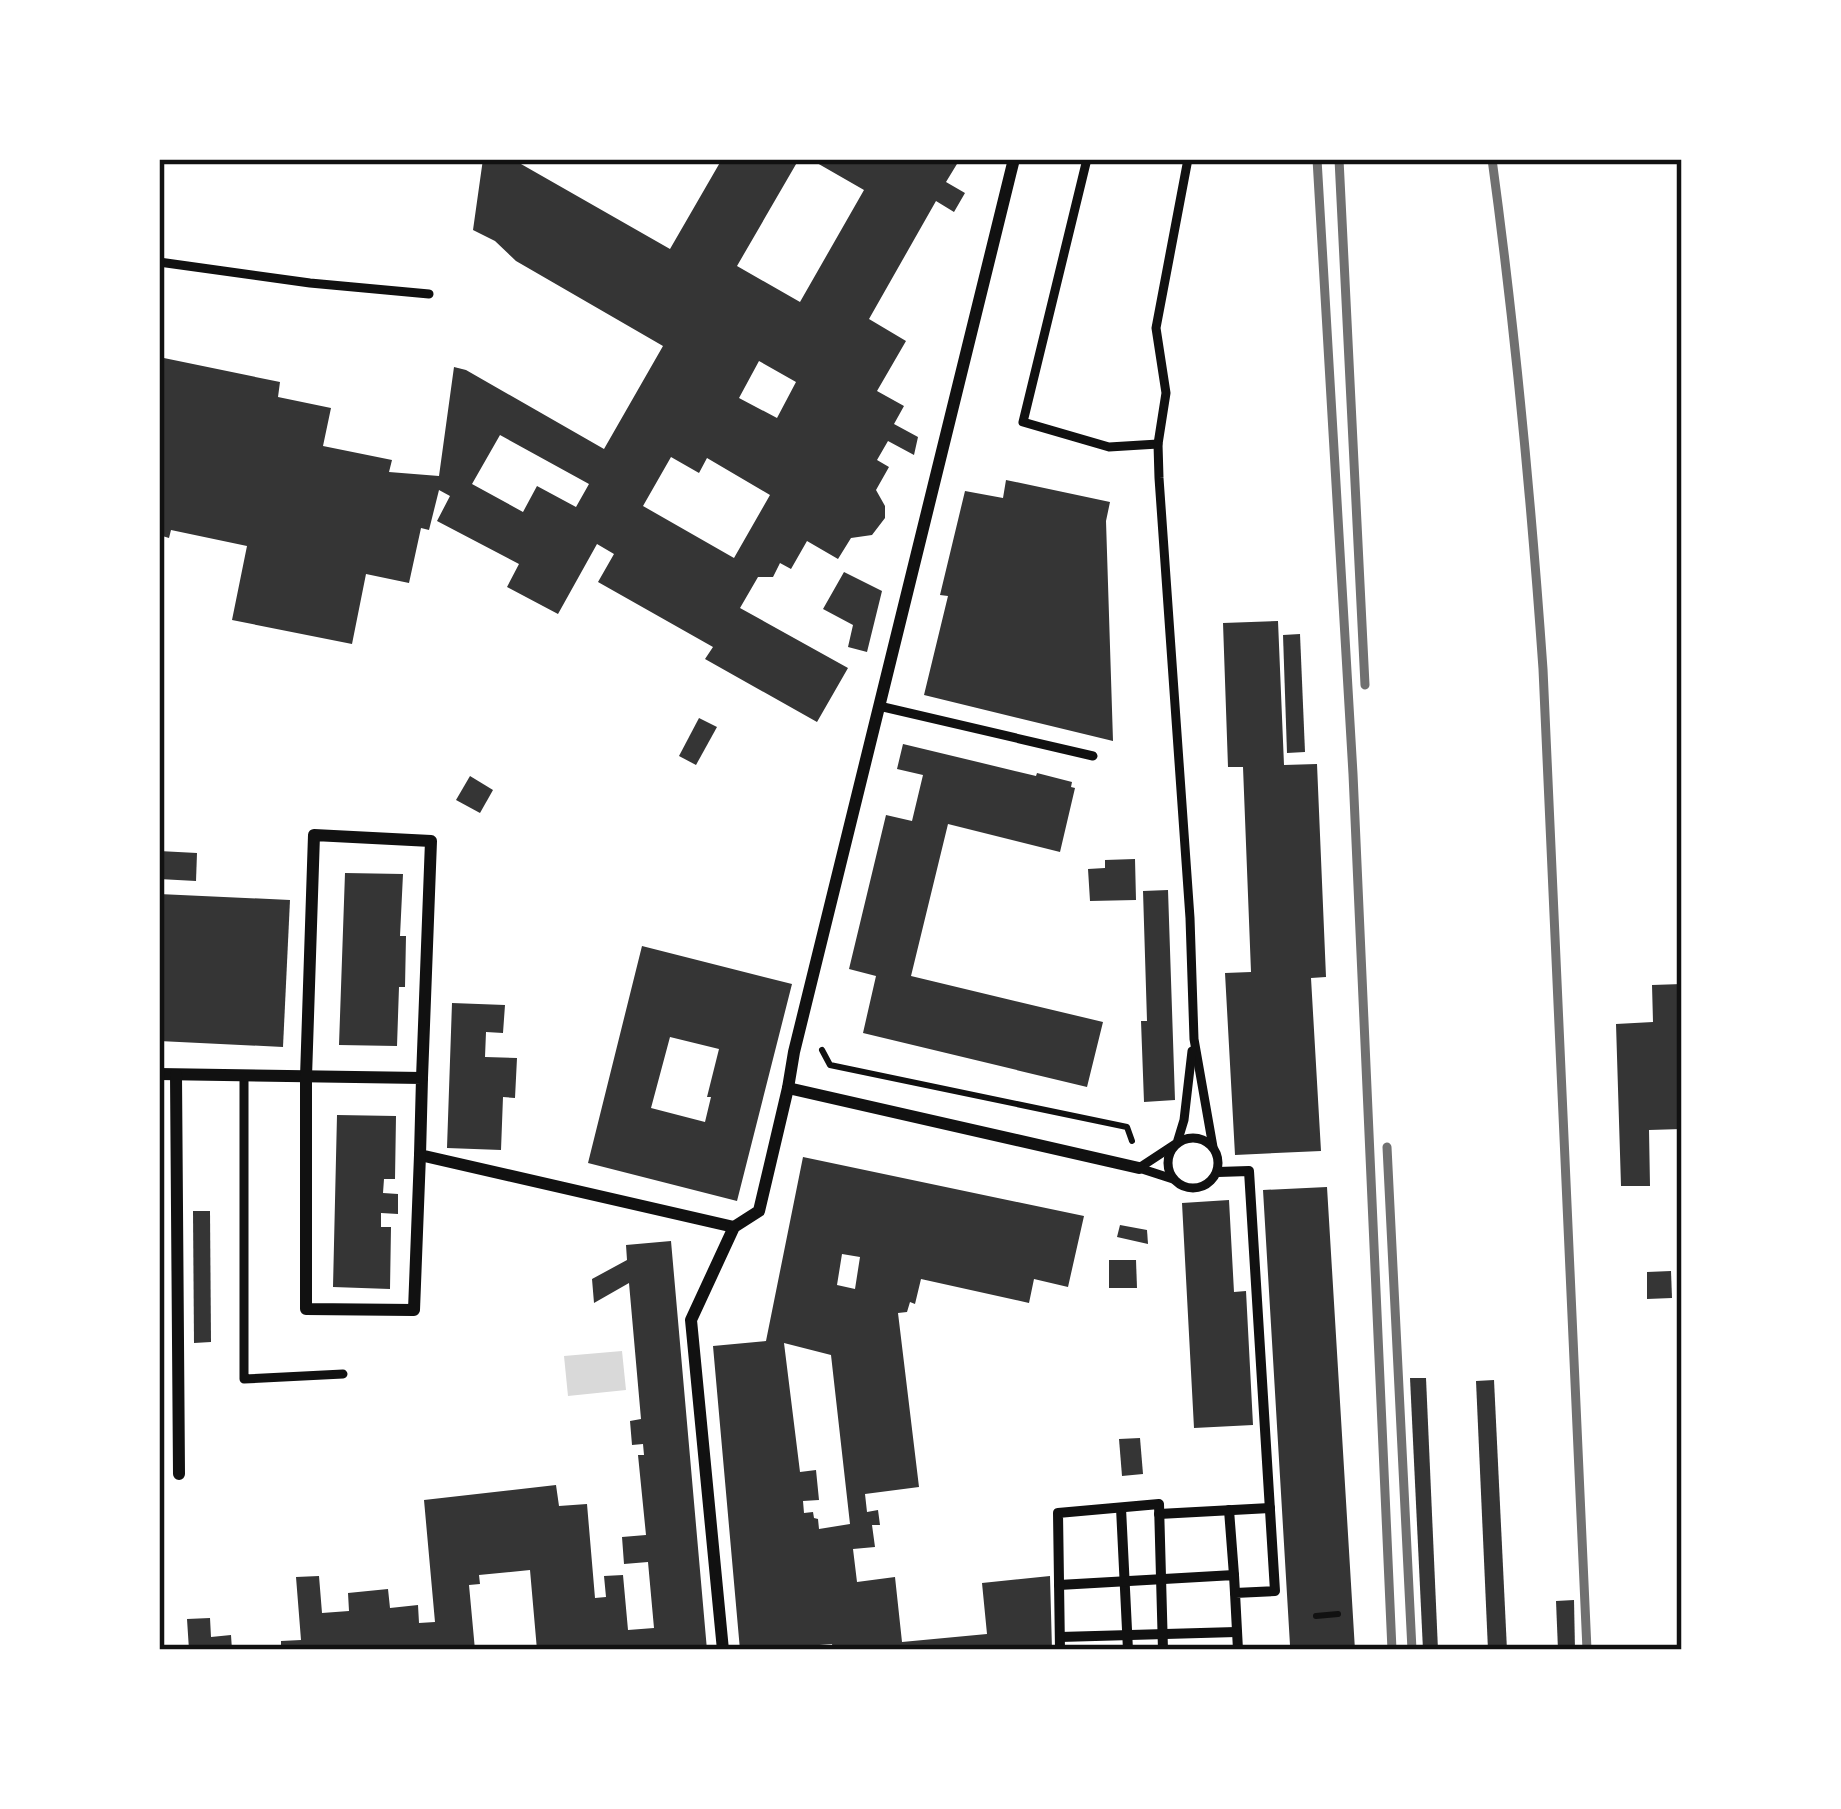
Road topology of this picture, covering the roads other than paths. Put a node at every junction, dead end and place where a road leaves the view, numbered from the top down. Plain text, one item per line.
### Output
1 (1014, 159) edge
2 (1088, 159) edge
3 (1188, 159) edge
4 (159, 262) edge
5 (429, 294) dead end
6 (1159, 444) junction
7 (879, 706) junction
8 (1093, 756) dead end
9 (1193, 1040) junction
10 (159, 1074) edge
11 (176, 1075) junction
12 (244, 1077) junction
13 (306, 1077) junction
14 (422, 1078) junction
15 (788, 1088) junction
16 (1177, 1143) junction
17 (1213, 1147) junction
18 (159, 1151) edge
19 (177, 1152) junction
20 (420, 1155) junction
21 (1139, 1168) junction
22 (1218, 1172) junction
23 (1174, 1179) junction
24 (734, 1227) junction
25 (343, 1374) dead end
26 (178, 1474) dead end
27 (1120, 1508) junction
28 (1270, 1508) junction
29 (1229, 1510) junction
30 (1159, 1514) junction
31 (1234, 1575) junction
32 (1161, 1579) junction
33 (1124, 1581) junction
34 (1059, 1586) junction
35 (1235, 1593) junction
36 (1236, 1632) junction
37 (1162, 1634) junction
38 (1127, 1635) junction
39 (1060, 1643) edge
40 (723, 1650) edge
41 (1128, 1650) edge
42 (1162, 1650) edge
43 (1238, 1650) edge

1 - 7 street
2 - 6 lane
3 - 6 lane
4 - 5 lane
6 - 9 lane
7 - 8 lane
7 - 15 street
9 - 16 lane
9 - 17 lane
10 - 11 street
11 - 12 street
11 - 19 street
12 - 13 street
12 - 25 lane
13 - 14 street
13 - 14 street
13 - 20 street
14 - 20 street
15 - 21 street
15 - 24 street
16 - 17 lane
16 - 21 lane
16 - 23 lane
17 - 22 lane
18 - 19 lane
19 - 26 street
20 - 24 street
21 - 23 lane
22 - 23 lane
22 - 28 street
24 - 40 street
27 - 30 street
27 - 33 street
27 - 34 street
28 - 29 street
28 - 35 street
29 - 30 street
29 - 31 street
30 - 32 street
31 - 32 street
31 - 35 street
32 - 33 street
32 - 37 street
33 - 34 street
33 - 38 street
34 - 39 street
35 - 36 street
36 - 37 street
36 - 43 street
37 - 38 street
37 - 42 street
38 - 39 street
38 - 41 street

